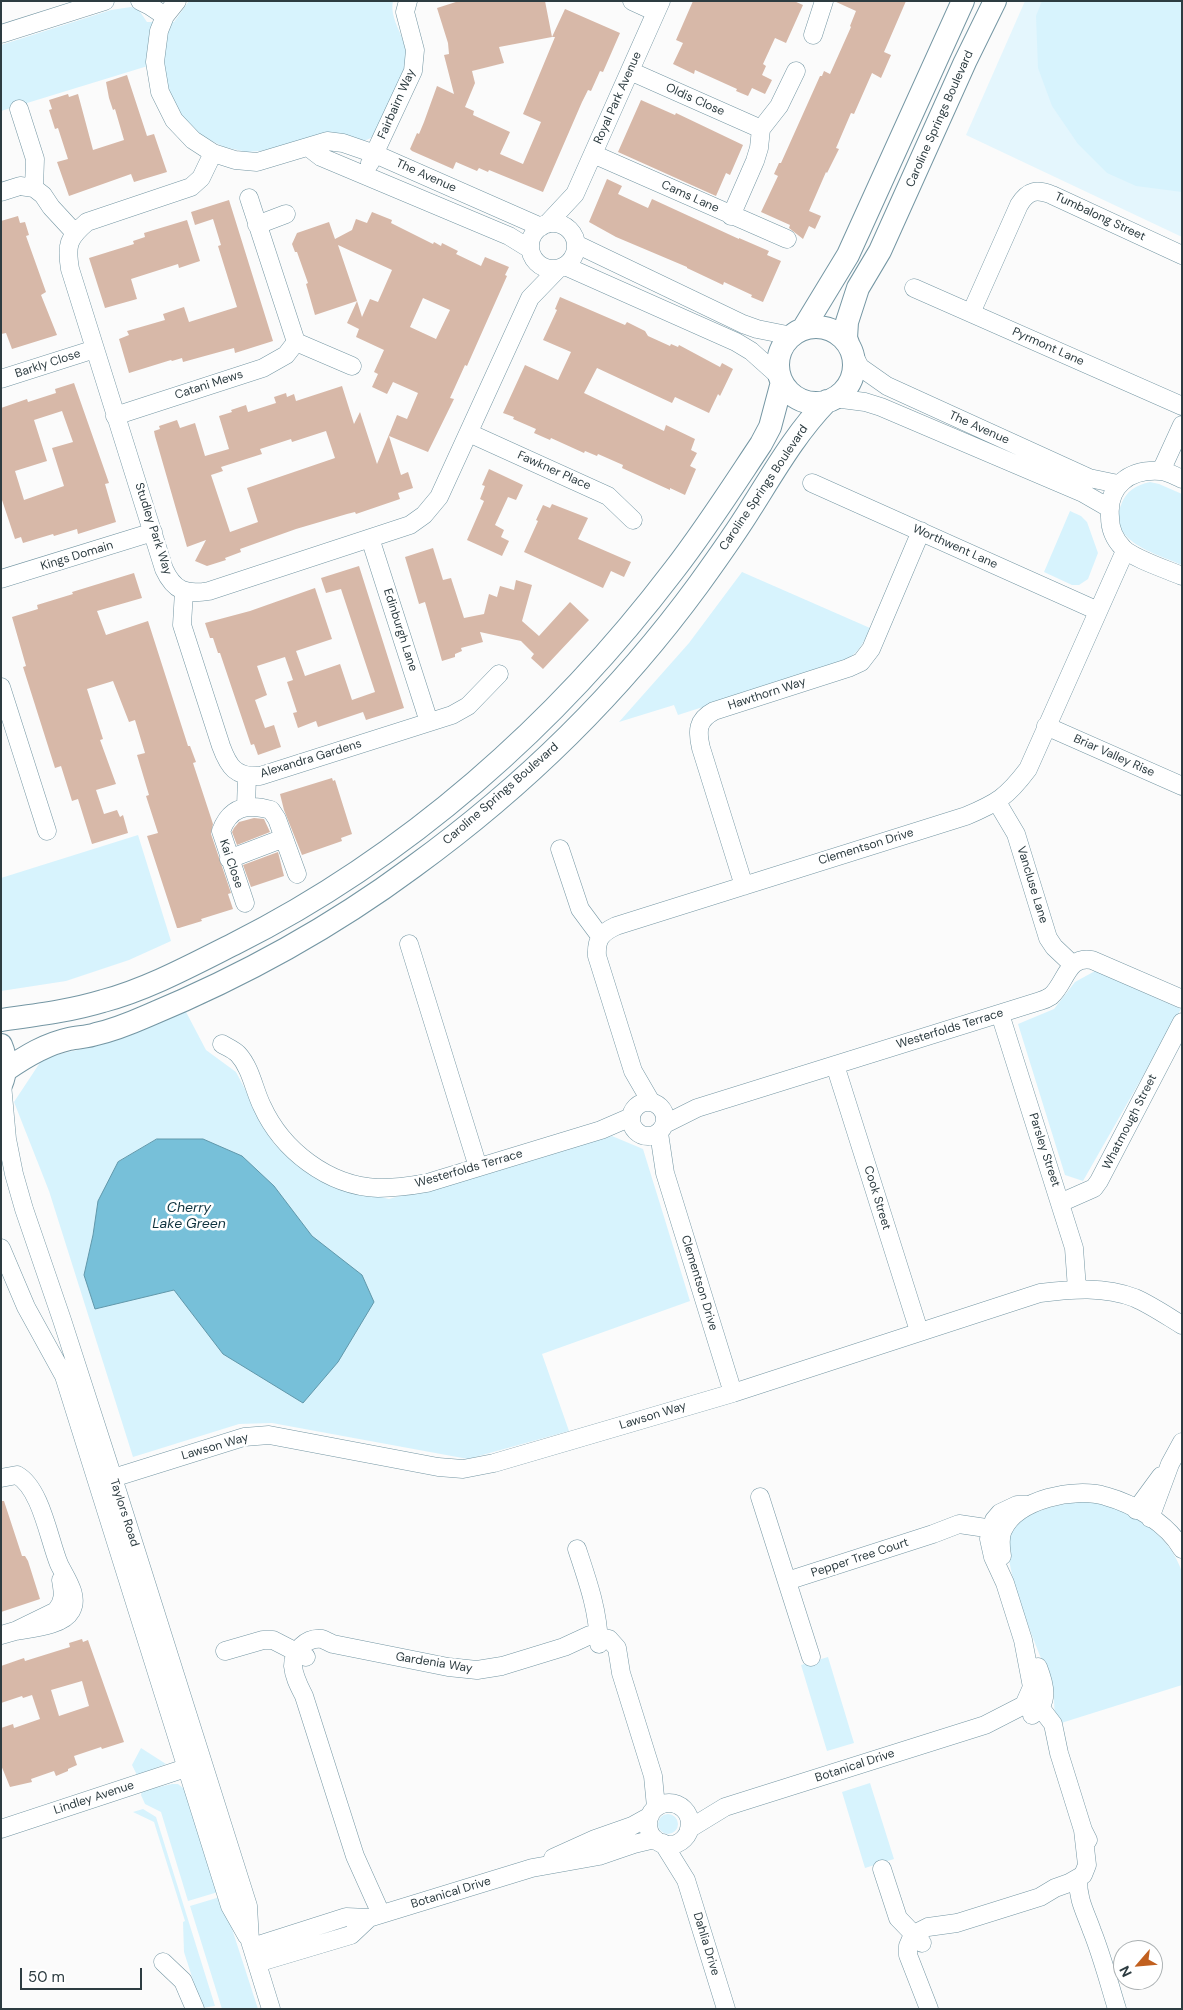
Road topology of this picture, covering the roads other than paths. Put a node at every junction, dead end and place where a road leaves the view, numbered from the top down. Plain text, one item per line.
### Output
1 (106, 1) edge
2 (140, 1) edge
3 (177, 1) edge
4 (408, 1) edge
5 (632, 1) edge
6 (824, 1) edge
7 (962, 1) edge
8 (995, 1) edge
9 (658, 7) edge
10 (165, 16) junction
11 (1, 34) edge
12 (813, 35) dead end
13 (630, 71) junction
14 (796, 71) dead end
15 (19, 109) dead end
16 (761, 129) junction
17 (308, 147) junction
18 (213, 153) junction
19 (375, 154) junction
20 (593, 154) junction
21 (363, 174) junction
22 (34, 188) junction
23 (1, 192) edge
24 (575, 194) junction
25 (249, 198) dead end
26 (286, 214) dead end
27 (731, 216) junction
28 (258, 225) junction
29 (544, 225) junction
30 (75, 232) junction
31 (574, 239) junction
32 (787, 239) dead end
33 (531, 253) junction
34 (1182, 255) edge
35 (561, 267) junction
36 (914, 288) dead end
37 (530, 298) junction
38 (971, 313) junction
39 (798, 332) junction
40 (296, 342) junction
41 (95, 349) junction
42 (851, 350) junction
43 (352, 366) dead end
44 (1, 379) edge
45 (781, 379) junction
46 (831, 400) junction
47 (1182, 406) edge
48 (115, 416) junction
49 (1182, 425) edge
50 (470, 433) junction
51 (1161, 471) junction
52 (1182, 479) edge
53 (812, 483) dead end
54 (1118, 484) junction
55 (1109, 508) junction
56 (632, 520) dead end
57 (921, 531) junction
58 (153, 532) junction
59 (370, 538) junction
60 (1125, 551) junction
61 (1182, 576) edge
62 (2, 577) edge
63 (184, 591) junction
64 (1098, 612) junction
65 (499, 674) dead end
66 (1, 687) edge
67 (429, 722) junction
68 (1046, 726) junction
69 (247, 776) junction
70 (1182, 786) edge
71 (997, 802) junction
72 (246, 807) junction
73 (46, 831) dead end
74 (284, 838) junction
75 (560, 849) dead end
76 (229, 858) junction
77 (297, 874) dead end
78 (744, 886) junction
79 (245, 903) dead end
80 (600, 936) junction
81 (409, 944) dead end
82 (1072, 964) junction
83 (1182, 999) edge
84 (1000, 1014) junction
85 (1, 1020) edge
86 (1182, 1022) edge
87 (222, 1044) dead end
88 (1, 1045) edge
89 (836, 1065) junction
90 (3, 1079) edge
91 (648, 1120) junction
92 (478, 1167) junction
93 (1060, 1202) junction
94 (1, 1248) edge
95 (1077, 1289) junction
96 (1182, 1325) edge
97 (919, 1331) junction
98 (733, 1393) junction
99 (1182, 1442) edge
100 (1, 1470) edge
101 (1, 1478) edge
102 (113, 1478) junction
103 (760, 1497) dead end
104 (42, 1510) junction
105 (1143, 1514) junction
106 (994, 1534) junction
107 (577, 1549) dead end
108 (1182, 1549) edge
109 (787, 1581) junction
110 (8, 1633) edge
111 (599, 1640) junction
112 (225, 1650) dead end
113 (301, 1655) junction
114 (811, 1656) dead end
115 (1033, 1708) junction
116 (195, 1765) junction
117 (725, 1807) junction
118 (666, 1809) junction
119 (1, 1829) edge
120 (687, 1833) junction
121 (659, 1841) junction
122 (532, 1868) junction
123 (882, 1869) dead end
124 (686, 1880) junction
125 (1079, 1885) junction
126 (375, 1916) junction
127 (918, 1939) junction
128 (251, 1944) junction
129 (163, 1962) dead end
130 (257, 1963) junction
131 (195, 2009) edge
132 (272, 2009) edge
133 (726, 2009) edge
134 (928, 2009) edge
135 (1117, 2009) edge

1 - 11 street
2 - 10 street
3 - 10 street, The Avenue
4 - 19 street, Fairbairn Way
5 - 9 street
6 - 12 street
7 - 39 main road
8 - 42 main road, Caroline Springs Boulevard
9 - 13 street, Royal Park Avenue
10 - 18 street, The Avenue
13 - 16 street, Oldis Close
13 - 20 street, Royal Park Avenue
14 - 16 street
15 - 22 street
16 - 27 street
17 - 18 street, The Avenue
17 - 19 street, The Avenue
17 - 21 street, The Avenue
18 - 30 street
19 - 21 street, Fairbairn Way
19 - 29 street, The Avenue
20 - 24 street, Royal Park Avenue
20 - 27 street, Cams Lane
21 - 33 street, The Avenue
22 - 23 street
22 - 30 street
24 - 29 street, Royal Park Avenue
24 - 31 street, Royal Park Avenue
25 - 28 street
26 - 28 street
27 - 32 street, Cams Lane
28 - 40 street
29 - 31 street
29 - 33 street
30 - 41 street, Studley Park Way
31 - 35 street
31 - 39 street
33 - 35 street
33 - 37 street
34 - 38 street, Tumbalong Street
35 - 37 street
35 - 45 street
36 - 38 street, Pyrmont Lane
37 - 50 street
38 - 47 street, Pyrmont Lane
39 - 42 main road
39 - 45 main road
40 - 43 street
40 - 48 street, Catani Mews
41 - 44 street, Barkly Close
41 - 48 street, Studley Park Way
42 - 46 main road
42 - 54 street, The Avenue
45 - 46 main road
45 - 85 main road, Caroline Springs Boulevard
46 - 55 street, The Avenue
46 - 90 main road, Caroline Springs Boulevard
48 - 58 street, Studley Park Way
49 - 51 street
50 - 56 street, Fawkner Place
50 - 59 street
51 - 52 street
51 - 54 street
53 - 57 street, Worthwent Lane
54 - 55 street
55 - 60 street
57 - 64 street, Worthwent Lane
57 - 78 street, Hawthorn Way
58 - 62 street, Kings Domain
58 - 63 street, Studley Park Way
59 - 63 street
59 - 67 street, Edinburgh Lane
60 - 61 street
60 - 64 street, Clementson Drive
63 - 69 street, Alexandra Gardens
64 - 68 street, Clementson Drive
65 - 67 street, Alexandra Gardens
66 - 73 street
67 - 69 street, Alexandra Gardens
68 - 70 street, Briar Valley Rise
68 - 71 street, Clementson Drive
69 - 72 street
71 - 78 street, Clementson Drive
71 - 82 street, Vancluse Lane
72 - 74 street
72 - 76 street, Kai Close
74 - 76 street
74 - 77 street
75 - 80 street
76 - 79 street, Kai Close
78 - 80 street, Clementson Drive
80 - 91 street, Clementson Drive
81 - 92 street
82 - 83 street
82 - 84 street, Westerfolds Terrace
84 - 89 street, Westerfolds Terrace
84 - 93 street, Parsley Street
86 - 93 street, Whatmough Street
87 - 92 street, Westerfolds Terrace
88 - 90 main road
89 - 91 street, Westerfolds Terrace
89 - 97 street, Cook Street
90 - 102 street, Taylors Road
91 - 92 street, Westerfolds Terrace
91 - 98 street, Clementson Drive
93 - 95 street, Parsley Street
94 - 116 street, Taylors Road
95 - 96 street, Lawson Way
95 - 97 street, Lawson Way
97 - 98 street, Lawson Way
98 - 102 street, Lawson Way
99 - 105 street
100 - 104 street
101 - 104 street
102 - 116 street, Taylors Road
103 - 109 street
104 - 110 street
105 - 106 street
105 - 108 street
106 - 109 street, Pepper Tree Court
106 - 115 street
107 - 111 street
109 - 114 street
111 - 113 street, Gardenia Way
111 - 118 street
112 - 113 street
113 - 126 street
115 - 117 street, Botanical Drive
115 - 125 street
116 - 119 street, Lindley Avenue
116 - 128 street, Taylors Road
117 - 118 street, Botanical Drive
117 - 120 street, Botanical Drive
118 - 120 street
118 - 121 street
118 - 122 street, Botanical Drive
120 - 121 street
120 - 124 street, Dahlia Drive
121 - 122 street, Botanical Drive
121 - 124 street, Dahlia Drive
122 - 126 street, Botanical Drive
123 - 127 street
124 - 133 street, Dahlia Drive
125 - 127 street
125 - 135 street
126 - 128 street, Botanical Drive
126 - 130 street, Botanical Drive
127 - 134 street
128 - 130 street, Taylors Road
129 - 131 street
130 - 132 street, Taylors Road

